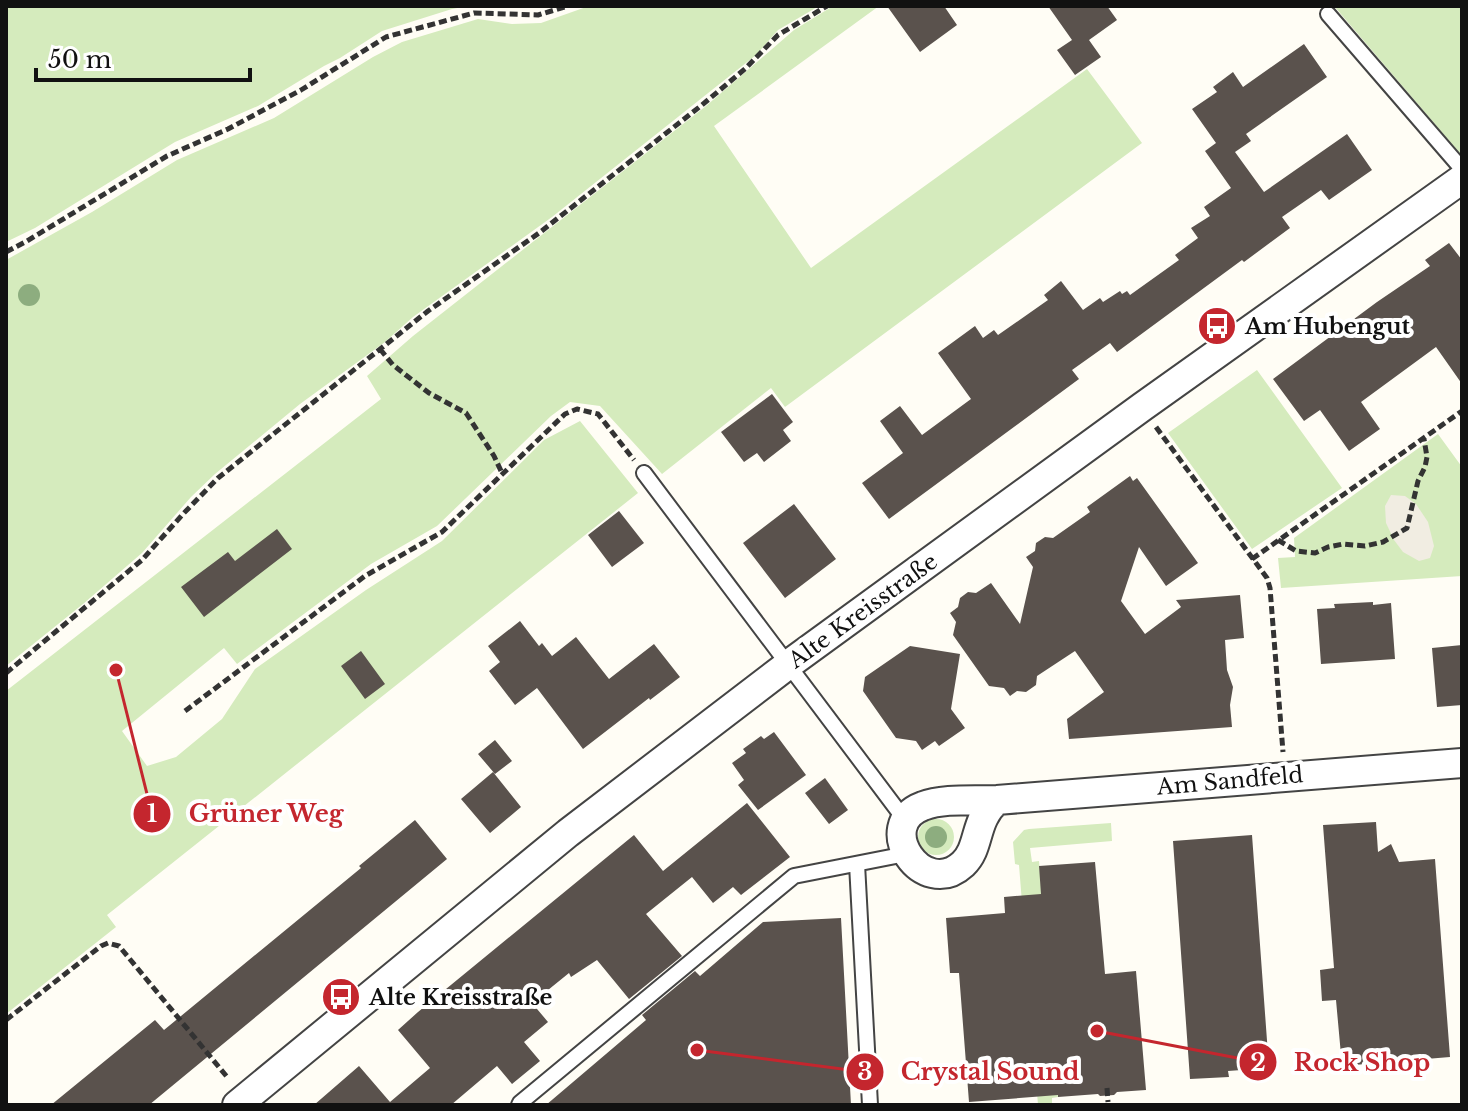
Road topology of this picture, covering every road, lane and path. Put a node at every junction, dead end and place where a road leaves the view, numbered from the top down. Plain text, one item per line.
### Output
1 (568, 6) edge
2 (827, 6) edge
3 (1328, 14) dead end
4 (1462, 169) edge
5 (1462, 179) edge
6 (6, 252) edge
7 (380, 349) junction
8 (1142, 407) junction
9 (1462, 411) edge
10 (1424, 439) junction
11 (502, 473) junction
12 (644, 473) joint
13 (1278, 540) junction
14 (1252, 559) junction
15 (789, 664) junction
16 (6, 673) edge
17 (185, 711) dead end
18 (1462, 763) edge
19 (1286, 777) junction
20 (997, 800) junction
21 (905, 820) junction
22 (906, 854) junction
23 (857, 864) junction
24 (6, 1020) edge
25 (1107, 1088) dead end
26 (1108, 1102) dead end
27 (243, 1103) edge
28 (519, 1105) edge
29 (870, 1105) edge

1 - 6 path
2 - 7 path
3 - 4 lane
5 - 8 street, Alte Kreisstraße
7 - 11 path
7 - 16 path
8 - 14 path
8 - 15 street, Alte Kreisstraße
9 - 10 path
10 - 13 path
10 - 13 path
11 - 12 path
11 - 17 path
12 - 15 lane
13 - 14 path
14 - 19 path
15 - 21 lane
15 - 27 street, Alte Kreisstraße
18 - 19 street, Am Sandfeld
19 - 20 street, Am Sandfeld
20 - 21 street, Am Sandfeld
20 - 22 street
21 - 22 street
22 - 23 lane
23 - 28 lane
23 - 29 lane
24 - 27 path
25 - 26 path

